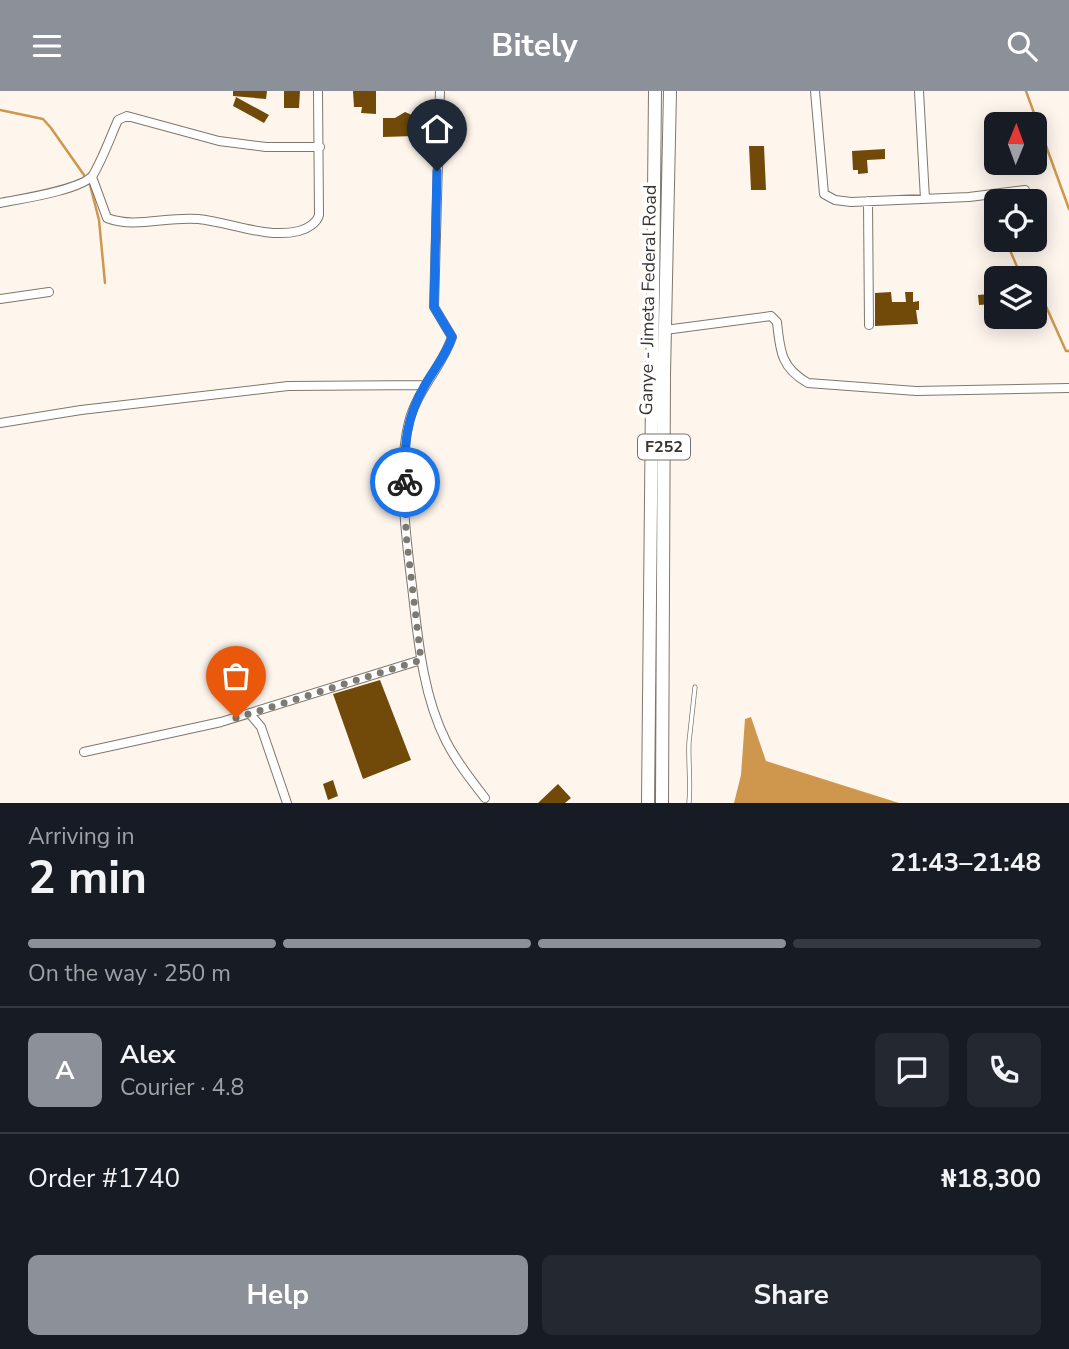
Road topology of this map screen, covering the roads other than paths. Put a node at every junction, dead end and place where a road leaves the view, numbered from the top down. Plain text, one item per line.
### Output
1 (318, 91) edge
2 (440, 91) edge
3 (655, 91) edge
4 (670, 91) edge
5 (815, 91) edge
6 (919, 91) edge
7 (320, 147) junction
8 (92, 177) junction
9 (984, 195) edge
10 (925, 199) junction
11 (868, 201) junction
12 (0, 202) edge
13 (49, 292) dead end
14 (0, 299) edge
15 (869, 325) dead end
16 (665, 330) junction
17 (425, 385) junction
18 (1069, 389) edge
19 (0, 423) edge
20 (421, 660) junction
21 (695, 687) dead end
22 (250, 714) junction
23 (83, 752) dead end
24 (484, 801) edge
25 (287, 803) edge
26 (648, 803) edge
27 (662, 803) edge
28 (689, 803) edge

1 - 7 street
2 - 17 street
3 - 26 main road, Ganye - Jimeta Federal Road / F252
4 - 16 main road, Ganye - Jimeta Federal Road / F252
5 - 11 street
6 - 10 street
7 - 8 street
7 - 8 street
8 - 12 street
9 - 10 street
10 - 11 street
11 - 15 street
13 - 14 street
16 - 18 street
16 - 27 main road, Ganye - Jimeta Federal Road / F252
17 - 19 street
17 - 20 street
20 - 22 street
20 - 24 street
21 - 28 lane
22 - 23 street
22 - 25 street

